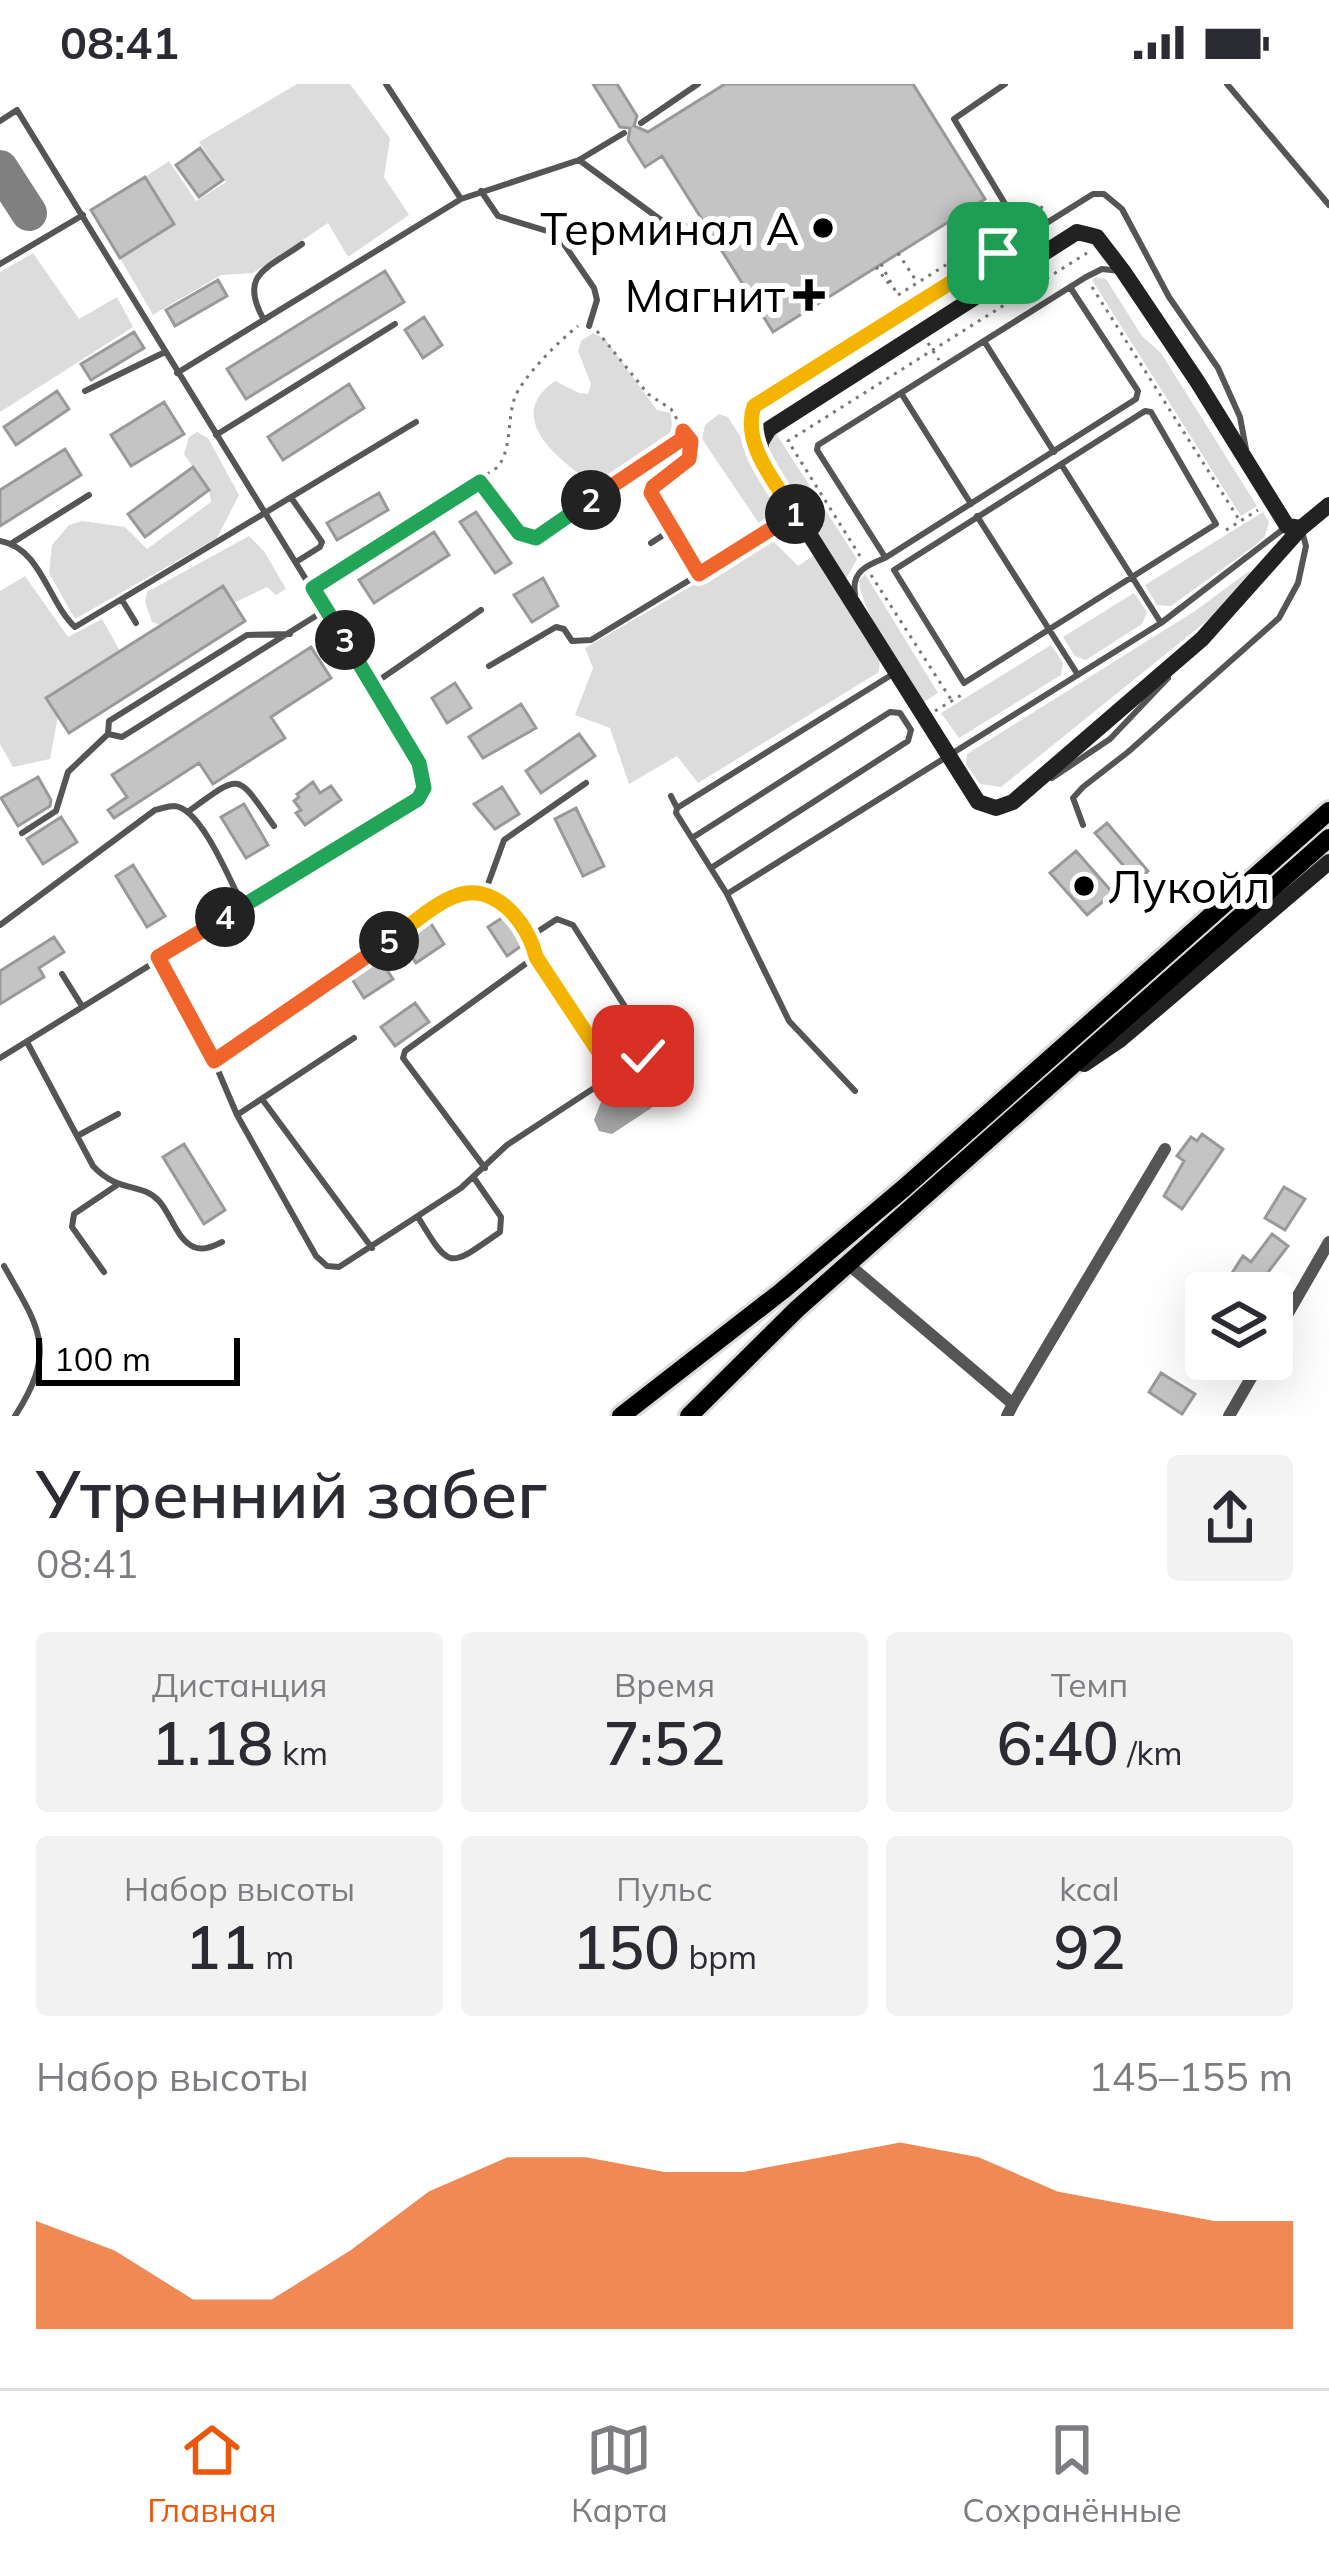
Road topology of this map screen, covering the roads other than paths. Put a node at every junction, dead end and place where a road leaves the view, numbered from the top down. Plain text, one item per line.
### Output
1 (386, 84) edge
2 (698, 84) edge
3 (1005, 84) edge
4 (1227, 84) edge
5 (0, 121) edge
6 (641, 123) dead end
7 (624, 134) dead end
8 (579, 160) junction
9 (481, 191) junction
10 (461, 199) junction
11 (1329, 205) edge
12 (83, 214) junction
13 (691, 227) dead end
14 (1024, 237) junction
15 (302, 244) dead end
16 (0, 264) edge
17 (1123, 271) junction
18 (1070, 287) junction
19 (264, 320) junction
20 (395, 324) dead end
21 (589, 326) road end
22 (984, 341) junction
23 (165, 352) junction
24 (177, 373) junction
25 (86, 391) dead end
26 (901, 393) junction
27 (416, 422) dead end
28 (683, 431) road end
29 (216, 435) junction
30 (1054, 452) junction
31 (760, 456) junction
32 (1061, 464) junction
33 (1249, 464) junction
34 (88, 495) dead end
35 (292, 498) junction
36 (971, 504) junction
37 (1329, 505) edge
38 (265, 514) junction
39 (796, 515) junction
40 (977, 516) junction
41 (1294, 527) junction
42 (671, 530) junction
43 (0, 541) edge
44 (12, 543) junction
45 (651, 543) dead end
46 (885, 558) junction
47 (296, 562) junction
48 (699, 574) junction
49 (1132, 577) junction
50 (122, 600) junction
51 (327, 609) junction
52 (481, 610) dead end
53 (859, 611) junction
54 (136, 623) dead end
55 (1161, 623) junction
56 (1050, 630) junction
57 (290, 634) junction
58 (489, 666) dead end
59 (896, 672) junction
60 (1078, 675) junction
61 (372, 685) junction
62 (108, 734) junction
63 (949, 756) junction
64 (586, 783) dead end
65 (670, 796) dead end
66 (677, 808) junction
67 (189, 811) junction
68 (1329, 811) edge
69 (1083, 825) dead end
70 (274, 826) dead end
71 (22, 832) dead end
72 (692, 838) junction
73 (1329, 838) edge
74 (1329, 862) edge
75 (711, 868) junction
76 (728, 894) junction
77 (484, 895) junction
78 (243, 906) junction
79 (0, 925) edge
80 (531, 935) junction
81 (158, 957) junction
82 (536, 957) junction
83 (62, 974) dead end
84 (82, 1006) junction
85 (354, 1038) dead end
86 (26, 1042) junction
87 (0, 1058) edge
88 (214, 1061) junction
89 (614, 1075) junction
90 (855, 1091) dead end
91 (262, 1099) junction
92 (1034, 1099) junction
93 (118, 1114) dead end
94 (237, 1115) junction
95 (77, 1136) junction
96 (1165, 1149) dead end
97 (485, 1168) junction
98 (474, 1178) junction
99 (117, 1186) junction
100 (418, 1217) junction
101 (222, 1242) dead end
102 (1329, 1243) edge
103 (372, 1248) junction
104 (848, 1264) junction
105 (4, 1266) dead end
106 (104, 1272) dead end
107 (1293, 1305) edge
108 (1250, 1380) edge
109 (1010, 1410) edge
110 (15, 1416) edge
111 (621, 1416) edge
112 (689, 1416) edge
113 (1229, 1416) edge

1 - 10 lane
2 - 6 lane
3 - 14 lane
4 - 11 lane
5 - 12 lane
7 - 8 lane
8 - 9 lane
8 - 13 lane
9 - 10 lane
9 - 21 lane
10 - 19 lane
12 - 16 lane
12 - 23 lane
14 - 31 lane
14 - 33 lane
15 - 19 lane
17 - 18 lane
17 - 31 street
17 - 33 street
18 - 22 lane
18 - 30 lane
19 - 24 lane
20 - 29 lane
22 - 26 lane
22 - 30 lane
23 - 24 lane
23 - 25 lane
24 - 29 lane
26 - 36 lane
26 - 46 lane
27 - 35 lane
28 - 42 lane
29 - 38 lane
30 - 36 lane
31 - 39 street
32 - 40 lane
32 - 49 lane
32 - 49 lane
33 - 41 street
34 - 44 lane
35 - 38 lane
35 - 47 lane
36 - 46 lane
37 - 41 street
38 - 47 lane
38 - 50 lane
39 - 48 lane
39 - 53 street
40 - 56 lane
40 - 56 lane
41 - 55 lane
41 - 63 street
41 - 69 lane
42 - 45 lane
42 - 48 lane
43 - 44 lane
44 - 50 lane
46 - 53 lane
47 - 51 lane
48 - 58 lane
49 - 55 lane
49 - 56 lane
50 - 54 lane
51 - 57 lane
51 - 61 lane
52 - 61 lane
53 - 59 street
55 - 60 lane
56 - 60 lane
57 - 62 lane
57 - 62 lane
59 - 63 street
59 - 66 lane
60 - 63 lane
61 - 78 lane
62 - 71 lane
63 - 76 lane
64 - 77 lane
65 - 66 lane
66 - 72 lane
67 - 70 lane
67 - 78 lane
67 - 79 lane
68 - 111 main road
72 - 75 lane
72 - 75 lane
73 - 92 main road
74 - 92 street
75 - 76 lane
76 - 90 lane
77 - 80 lane
77 - 88 lane
78 - 81 lane
80 - 82 lane
80 - 89 lane
81 - 84 lane
81 - 88 lane
82 - 89 lane
82 - 97 lane
83 - 84 lane
84 - 86 lane
85 - 91 lane
86 - 87 lane
86 - 95 lane
88 - 94 lane
89 - 97 lane
91 - 94 lane
91 - 103 lane
92 - 104 main road
93 - 95 lane
94 - 103 lane
95 - 99 lane
96 - 109 street
97 - 98 lane
98 - 100 lane
98 - 100 lane
99 - 101 lane
99 - 106 lane
100 - 103 lane
102 - 107 street
104 - 109 street
104 - 112 main road
105 - 110 lane
108 - 113 street

